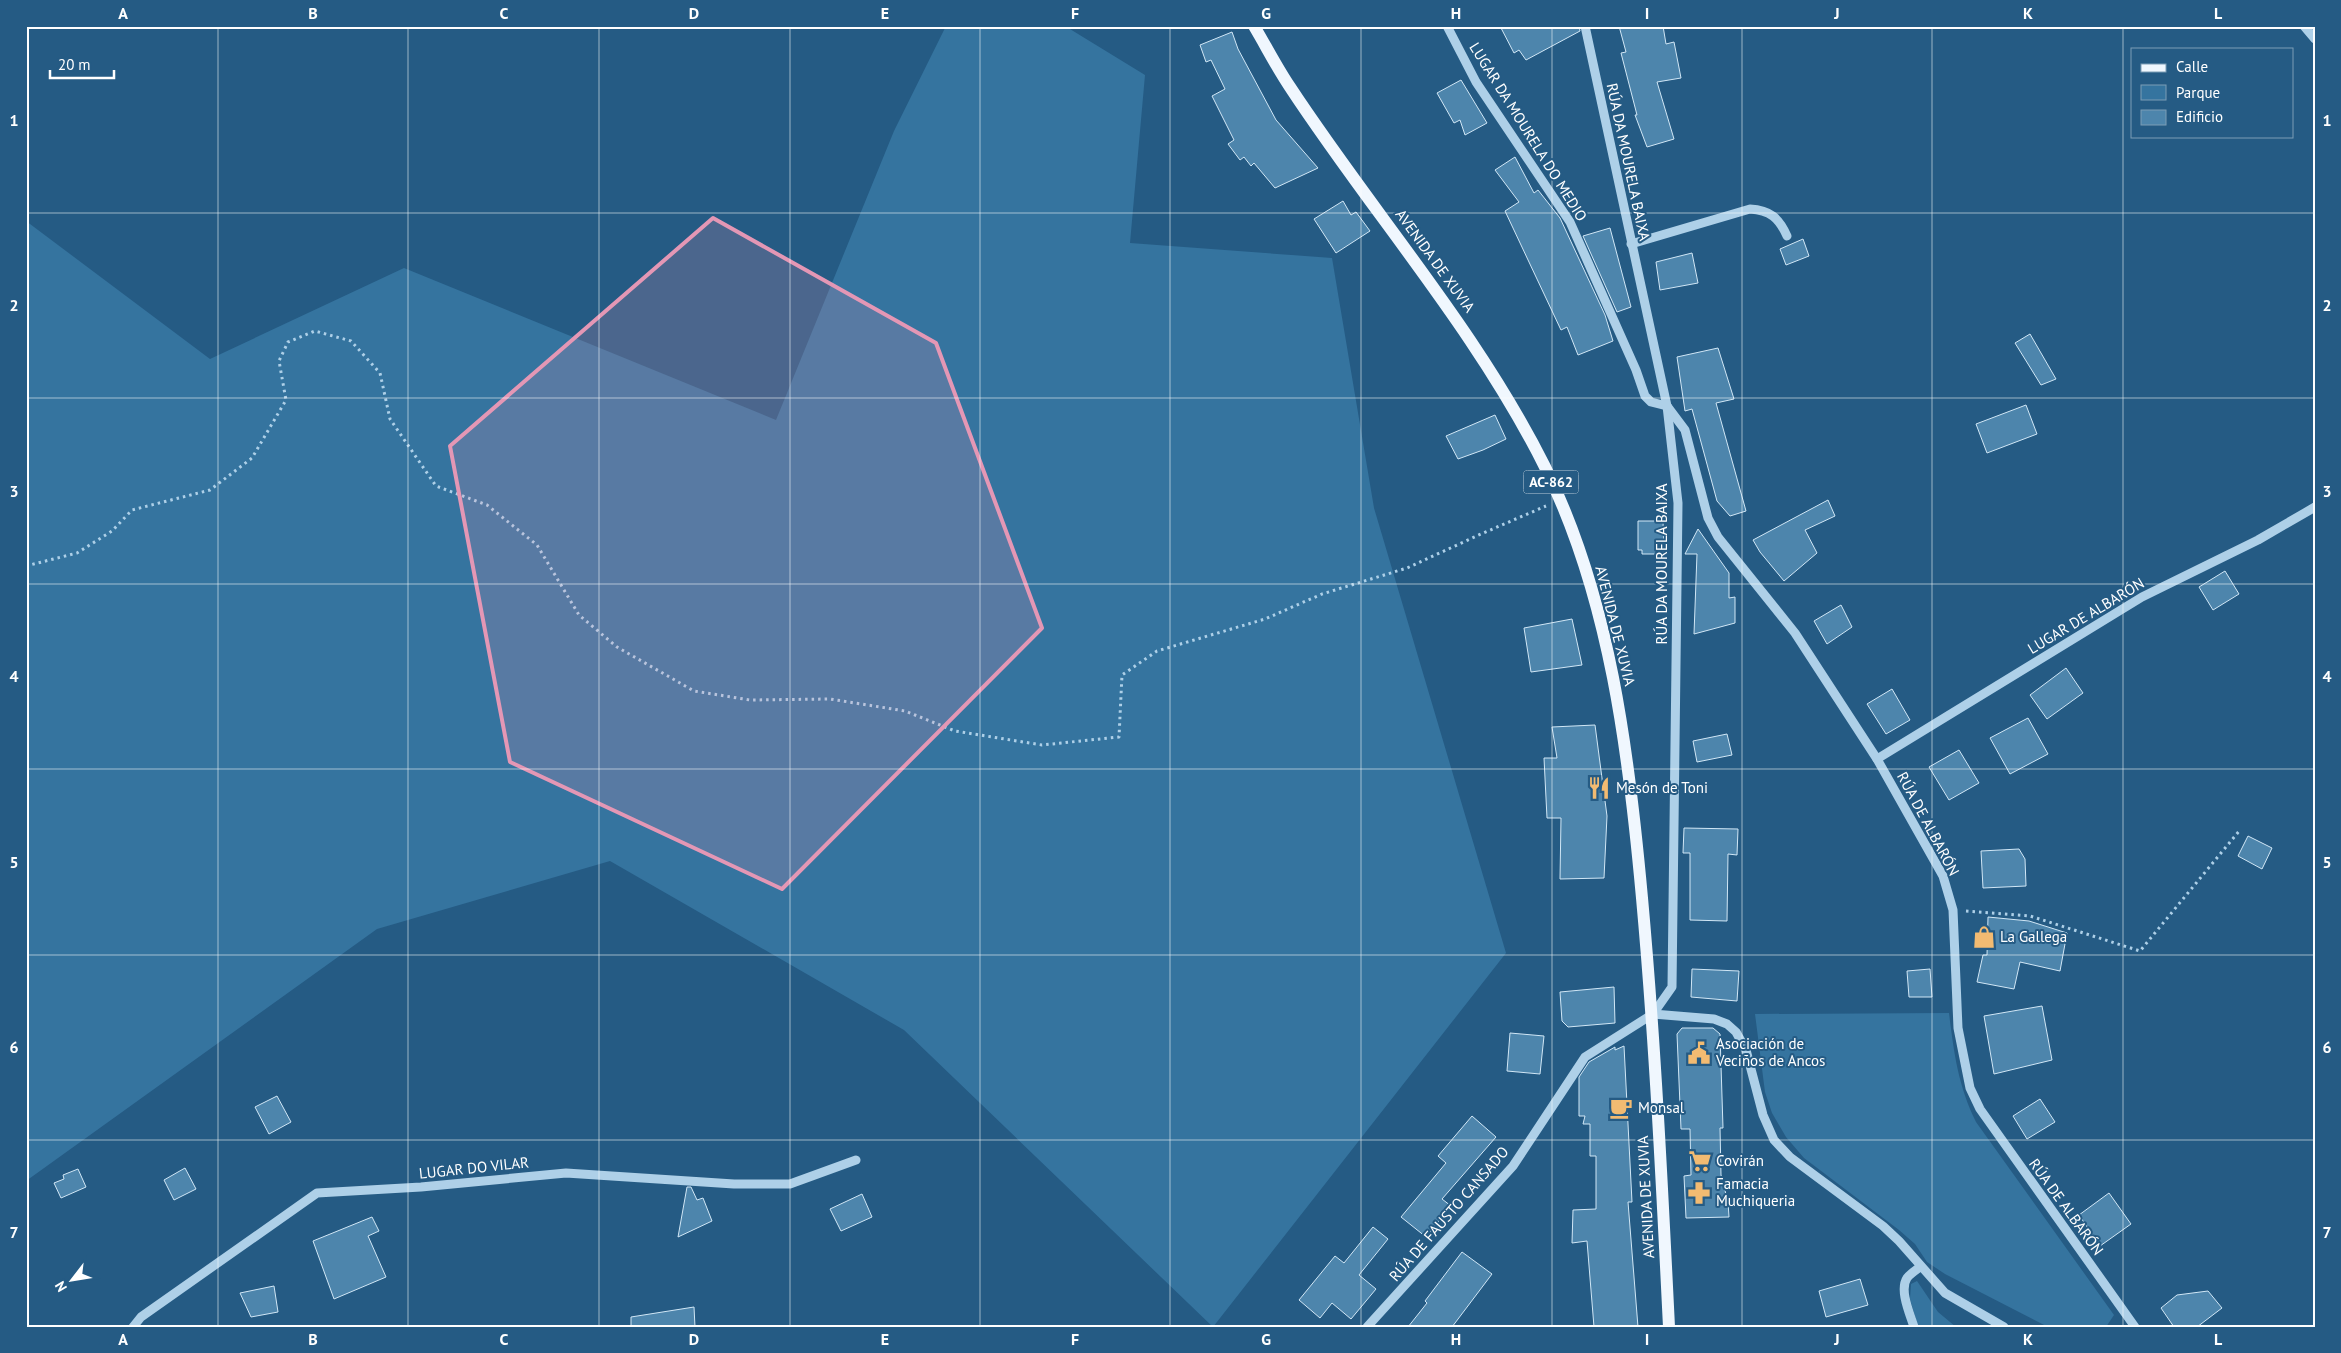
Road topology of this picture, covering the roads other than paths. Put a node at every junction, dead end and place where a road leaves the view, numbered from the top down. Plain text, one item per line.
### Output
1 (1254, 26) edge
2 (1447, 26) edge
3 (1585, 26) edge
4 (2304, 26) edge
5 (2315, 39) edge
6 (1787, 236) dead end
7 (1631, 244) junction
8 (1667, 406) junction
9 (2315, 507) edge
10 (1877, 759) junction
11 (1653, 1014) junction
12 (856, 1160) dead end
13 (1920, 1267) junction
14 (133, 1327) edge
15 (1367, 1327) edge
16 (1670, 1327) edge
17 (1914, 1327) edge
18 (2004, 1327) edge
19 (2135, 1327) edge

1 - 11 main road, AVENIDA DE XUVIA / AC-862
2 - 8 street, LUGAR DA MOURELA DO MEDIO
3 - 7 street, RÚA DA MOURELA BAIXA
4 - 5 street
6 - 7 street
7 - 8 street, RÚA DA MOURELA BAIXA
8 - 10 street, RÚA DE ALBARÓN
8 - 11 street, RÚA DA MOURELA BAIXA
9 - 10 street, LUGAR DE ALBARÓN
10 - 19 street, RÚA DE ALBARÓN
11 - 13 street
11 - 15 street, RÚA DE FAUSTO CANSADO
11 - 16 main road, AVENIDA DE XUVIA / AC-862
12 - 14 street, LUGAR DO VILAR
13 - 17 street
13 - 18 street

